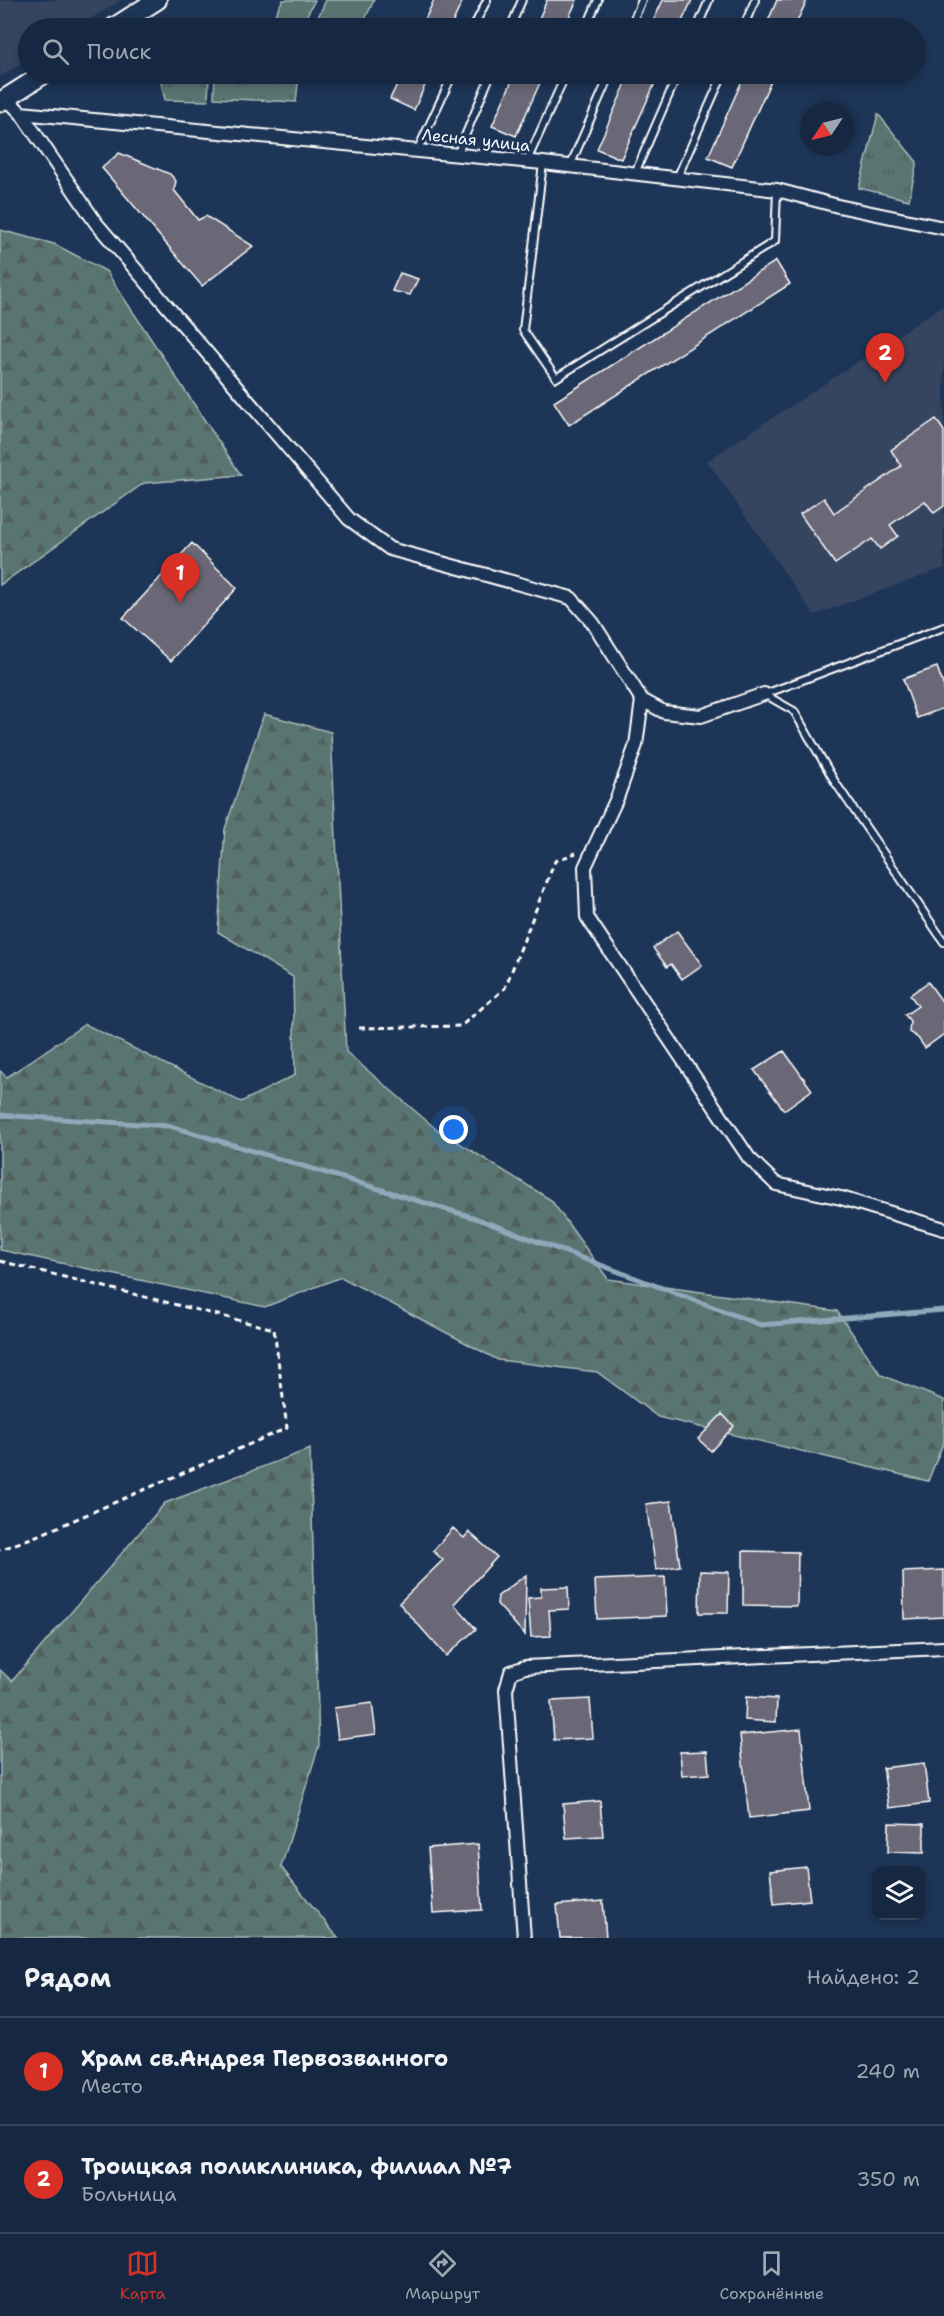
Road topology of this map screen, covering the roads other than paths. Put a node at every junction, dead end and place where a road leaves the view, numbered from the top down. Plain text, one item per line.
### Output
1 (157, 0) edge
2 (487, 0) edge
3 (522, 0) edge
4 (598, 0) edge
5 (642, 0) edge
6 (709, 0) edge
7 (755, 0) edge
8 (129, 18) edge
9 (478, 18) edge
10 (514, 18) edge
11 (590, 18) edge
12 (634, 18) edge
13 (701, 18) edge
14 (747, 18) edge
15 (28, 84) edge
16 (448, 84) edge
17 (487, 84) edge
18 (562, 84) edge
19 (606, 84) edge
20 (674, 84) edge
21 (719, 84) edge
22 (3, 100) edge
23 (21, 113) junction
24 (417, 151) junction
25 (457, 155) junction
26 (527, 162) junction
27 (543, 164) junction
28 (570, 167) junction
29 (635, 174) junction
30 (677, 178) junction
31 (777, 190) junction
32 (944, 228) edge
33 (944, 627) edge
34 (764, 694) junction
35 (642, 700) junction
36 (944, 942) edge
37 (944, 1229) edge
38 (944, 1648) edge
39 (524, 1938) edge

1 - 8 street
2 - 9 lane
3 - 10 lane
4 - 11 lane
5 - 12 lane
6 - 13 lane
7 - 14 lane
15 - 22 street
16 - 24 lane
17 - 25 lane
18 - 26 lane
19 - 28 lane
20 - 29 lane
21 - 30 lane
22 - 23 street
23 - 24 street, Лесная улица
23 - 35 street
24 - 25 street, Лесная улица
25 - 26 street, Лесная улица
26 - 27 street, Лесная улица
27 - 28 street, Лесная улица
27 - 31 lane
28 - 29 street, Лесная улица
29 - 30 street, Лесная улица
30 - 31 street, Лесная улица
31 - 32 street, Лесная улица
33 - 34 lane
34 - 35 street
34 - 36 lane
35 - 37 street
38 - 39 street

